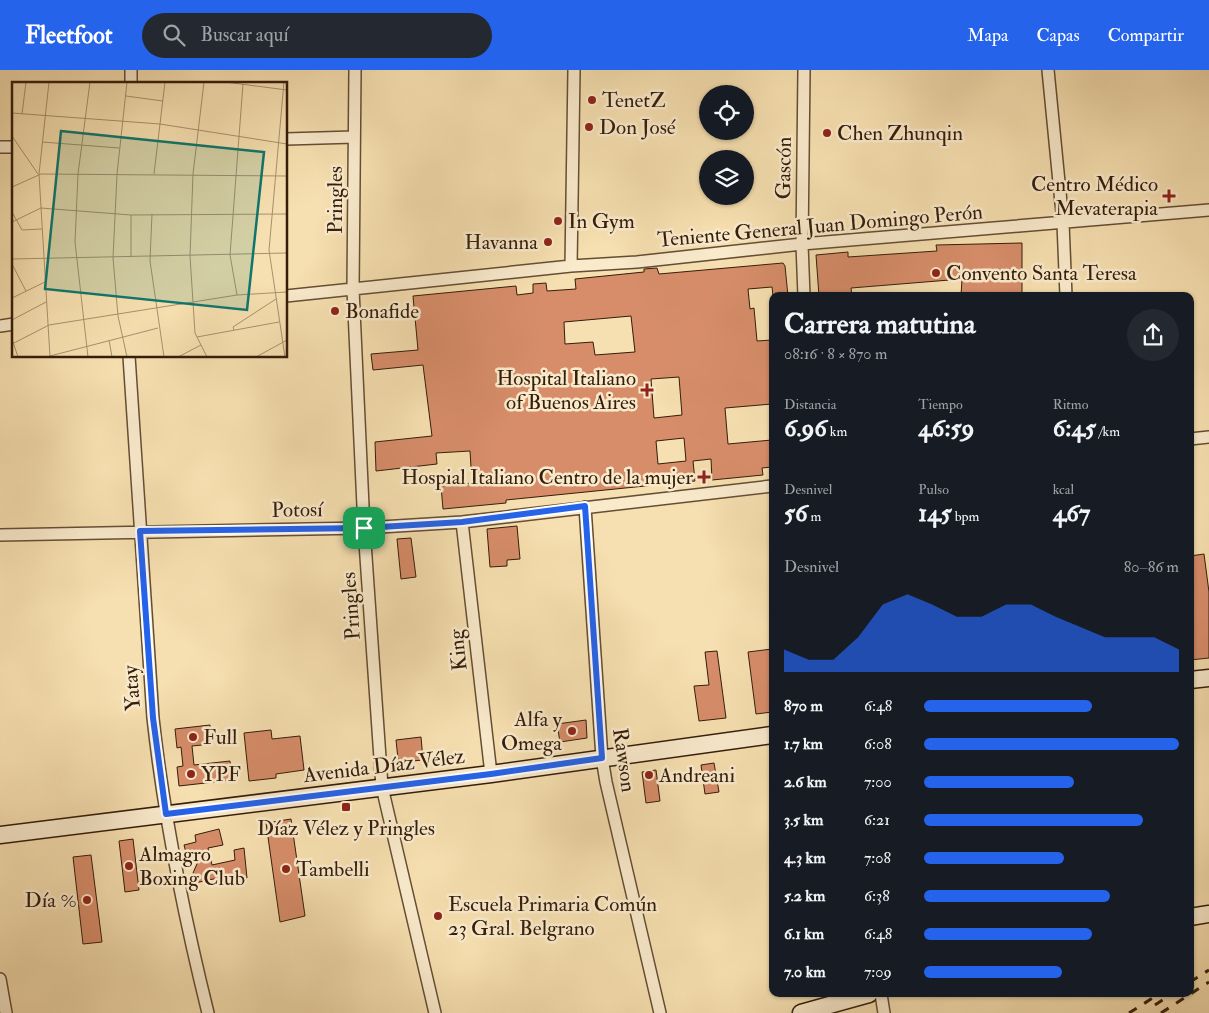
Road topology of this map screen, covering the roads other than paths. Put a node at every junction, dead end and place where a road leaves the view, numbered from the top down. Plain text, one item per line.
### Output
1 (355, 70) edge
2 (574, 70) edge
3 (804, 70) edge
4 (1048, 70) edge
5 (354, 136) junction
6 (288, 139) edge
7 (1209, 210) edge
8 (1063, 223) junction
9 (802, 244) junction
10 (571, 266) junction
11 (353, 289) junction
12 (804, 292) edge
13 (1066, 292) edge
14 (288, 296) edge
15 (129, 358) edge
16 (1209, 437) edge
17 (1194, 439) edge
18 (769, 486) edge
19 (585, 506) junction
20 (462, 522) junction
21 (364, 528) junction
22 (140, 531) junction
23 (0, 535) edge
24 (1209, 678) edge
25 (1194, 680) edge
26 (769, 735) edge
27 (602, 758) junction
28 (491, 774) junction
29 (382, 787) junction
30 (166, 814) junction
31 (0, 835) edge
32 (1209, 914) edge
33 (1194, 916) edge
34 (0, 979) edge
35 (858, 997) edge
36 (881, 997) edge
37 (6, 1013) edge
38 (208, 1013) edge
39 (435, 1013) edge
40 (660, 1013) edge
41 (801, 1013) edge
42 (884, 1013) edge

1 - 5 street, Pringles
2 - 10 street
3 - 9 street, Gascón
4 - 8 street
5 - 6 street
5 - 11 street, Pringles
7 - 8 street, Teniente General Juan Domingo Perón
8 - 9 street, Teniente General Juan Domingo Perón
8 - 13 street
9 - 10 street, Teniente General Juan Domingo Perón
9 - 12 street, Gascón
10 - 11 street, Teniente General Juan Domingo Perón
11 - 14 street, Teniente General Juan Domingo Perón
11 - 21 street, Pringles
15 - 22 street, Yatay
16 - 17 street
18 - 19 street, Potosí
19 - 20 street, Potosí
19 - 27 street, Rawson
20 - 21 street, Potosí
20 - 28 street, King
21 - 22 street, Potosí
21 - 29 street, Pringles
22 - 23 street, Potosí
22 - 30 street, Yatay
24 - 25 main road
26 - 27 main road, Avenida Díaz Vélez
27 - 28 main road, Avenida Díaz Vélez
27 - 40 street, Rawson
28 - 29 main road, Avenida Díaz Vélez
29 - 30 main road, Avenida Díaz Vélez
29 - 39 street, Pringles
30 - 31 main road, Avenida Díaz Vélez
30 - 38 street, Yatay
32 - 33 main road
34 - 37 street
35 - 41 main road
36 - 42 street

